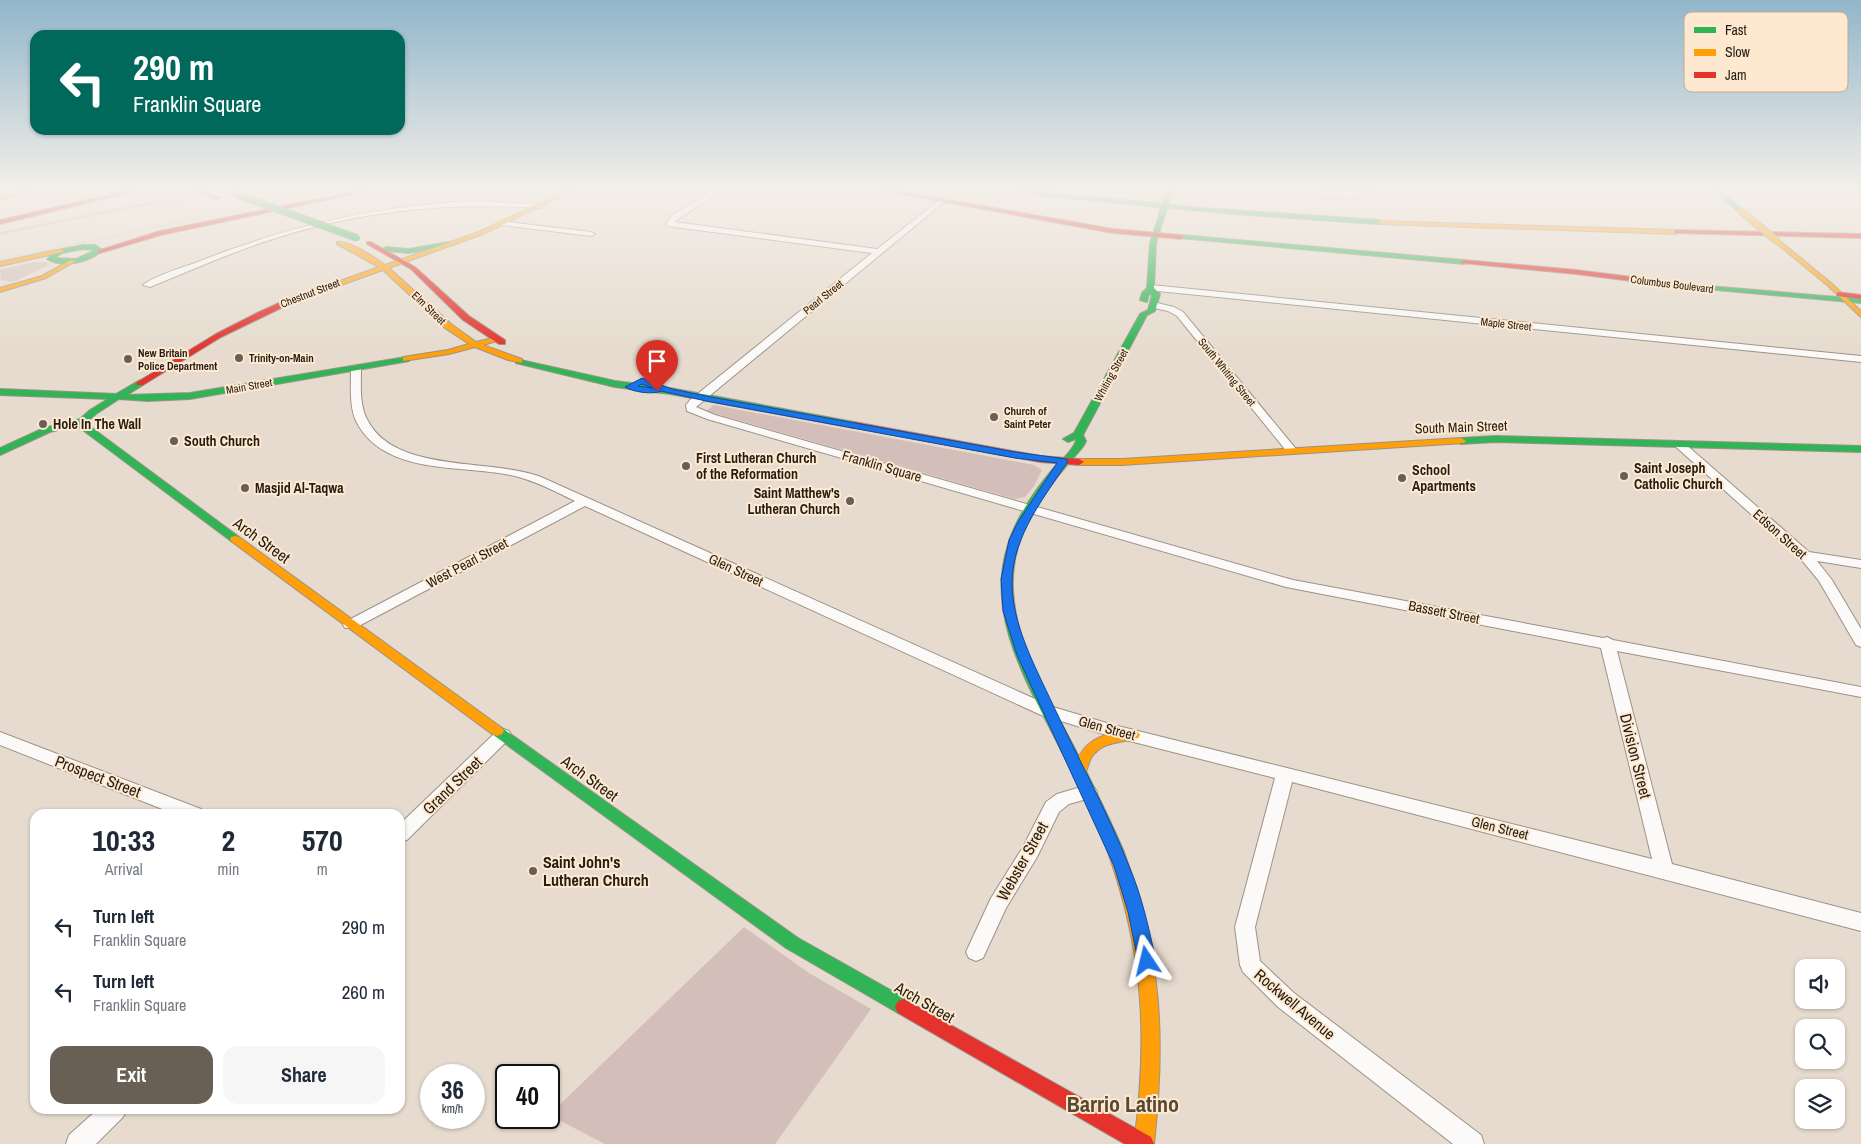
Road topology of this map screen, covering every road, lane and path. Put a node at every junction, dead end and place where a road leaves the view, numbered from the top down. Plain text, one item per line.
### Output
1 (98, 244) edge
2 (122, 244) edge
3 (252, 244) edge
4 (343, 244) edge
5 (372, 244) edge
6 (448, 244) edge
7 (449, 244) edge
8 (820, 244) edge
9 (888, 244) edge
10 (1155, 244) edge
11 (1290, 244) edge
12 (1781, 244) edge
13 (86, 247) junction
14 (380, 248) junction
15 (100, 252) junction
16 (879, 252) junction
17 (56, 257) junction
18 (79, 259) junction
19 (402, 261) junction
20 (0, 266) edge
21 (385, 266) junction
22 (23, 282) junction
23 (147, 285) dead end
24 (1150, 289) junction
25 (0, 290) edge
26 (1842, 297) junction
27 (1861, 297) edge
28 (1861, 301) edge
29 (1153, 306) junction
30 (434, 312) junction
31 (1144, 314) junction
32 (1861, 315) edge
33 (463, 317) junction
34 (494, 339) junction
35 (477, 345) junction
36 (542, 356) junction
37 (1861, 359) edge
38 (528, 363) junction
39 (356, 368) junction
40 (642, 380) junction
41 (629, 387) junction
42 (670, 391) junction
43 (0, 392) edge
44 (118, 397) junction
45 (700, 397) junction
46 (83, 421) junction
47 (1679, 444) junction
48 (1861, 450) edge
49 (0, 452) edge
50 (1292, 452) junction
51 (1063, 461) junction
52 (585, 501) junction
53 (1032, 509) junction
54 (1805, 555) junction
55 (1861, 564) edge
56 (350, 625) junction
57 (1607, 642) junction
58 (1861, 642) edge
59 (1861, 692) edge
60 (1050, 712) junction
61 (503, 735) junction
62 (1133, 735) junction
63 (0, 738) edge
64 (1079, 773) junction
65 (1285, 774) junction
66 (1088, 792) junction
67 (182, 809) edge
68 (405, 830) edge
69 (1664, 870) junction
70 (1861, 922) edge
71 (976, 952) dead end
72 (110, 1114) edge
73 (78, 1144) edge
74 (1144, 1144) edge
75 (1472, 1144) edge

1 - 13 main road
2 - 15 main road
3 - 23 street
4 - 21 main road, Elm Street
5 - 14 main road, bridge
6 - 14 main road
7 - 19 main road, Chestnut Street
8 - 16 street
9 - 16 street, Pearl Street
10 - 24 main road, Whiting Street
11 - 26 main road, Columbus Boulevard
12 - 26 main road, bridge
13 - 15 main road
13 - 17 main road
14 - 19 main road, Elm Street
15 - 18 main road
16 - 45 street, Pearl Street
17 - 18 main road
17 - 20 main road
17 - 22 main road
18 - 22 main road
19 - 21 main road, Chestnut Street
19 - 33 main road, Elm Street
21 - 30 main road, Elm Street
21 - 44 main road, Chestnut Street
22 - 25 main road
24 - 29 main road, Whiting Street
24 - 31 main road, Whiting Street
24 - 37 street, Maple Street
26 - 27 main road
26 - 28 main road, Columbus Boulevard
26 - 32 main road
29 - 31 main road, Whiting Street
29 - 50 street, South Whiting Street
30 - 33 main road
30 - 35 main road, Elm Street
31 - 51 main road, Whiting Street
33 - 34 main road, Elm Street
34 - 35 main road, Main Street
34 - 36 main road
35 - 38 main road
35 - 39 main road, Main Street
36 - 38 main road
36 - 40 main road
38 - 41 main road
39 - 44 main road, Main Street
39 - 52 street, Glen Street
40 - 41 main road
40 - 42 main road
41 - 42 main road
42 - 45 main road
43 - 44 main road, Main Street
44 - 46 main road
45 - 51 main road
45 - 53 street, Franklin Square
46 - 49 main road
46 - 56 main road, Arch Street
47 - 48 main road, South Main Street
47 - 50 main road, South Main Street
47 - 54 street, Edson Street
50 - 51 main road, South Main Street
51 - 53 main road
52 - 56 street, West Pearl Street
52 - 60 street, Glen Street
53 - 57 street, Bassett Street
53 - 60 main road
54 - 55 street
54 - 58 street, Edson Street
56 - 61 main road, Arch Street
57 - 59 street, Bassett Street
57 - 69 street, Division Street
60 - 62 street, Glen Street
60 - 64 main road
61 - 68 street, Grand Street
61 - 74 main road, Arch Street
62 - 64 main road
62 - 65 street, Glen Street
63 - 67 street, Prospect Street
64 - 66 main road
65 - 69 street, Glen Street
65 - 75 street, Rockwell Avenue
66 - 71 street, Webster Street
66 - 74 main road
69 - 70 street, Glen Street
72 - 73 street

